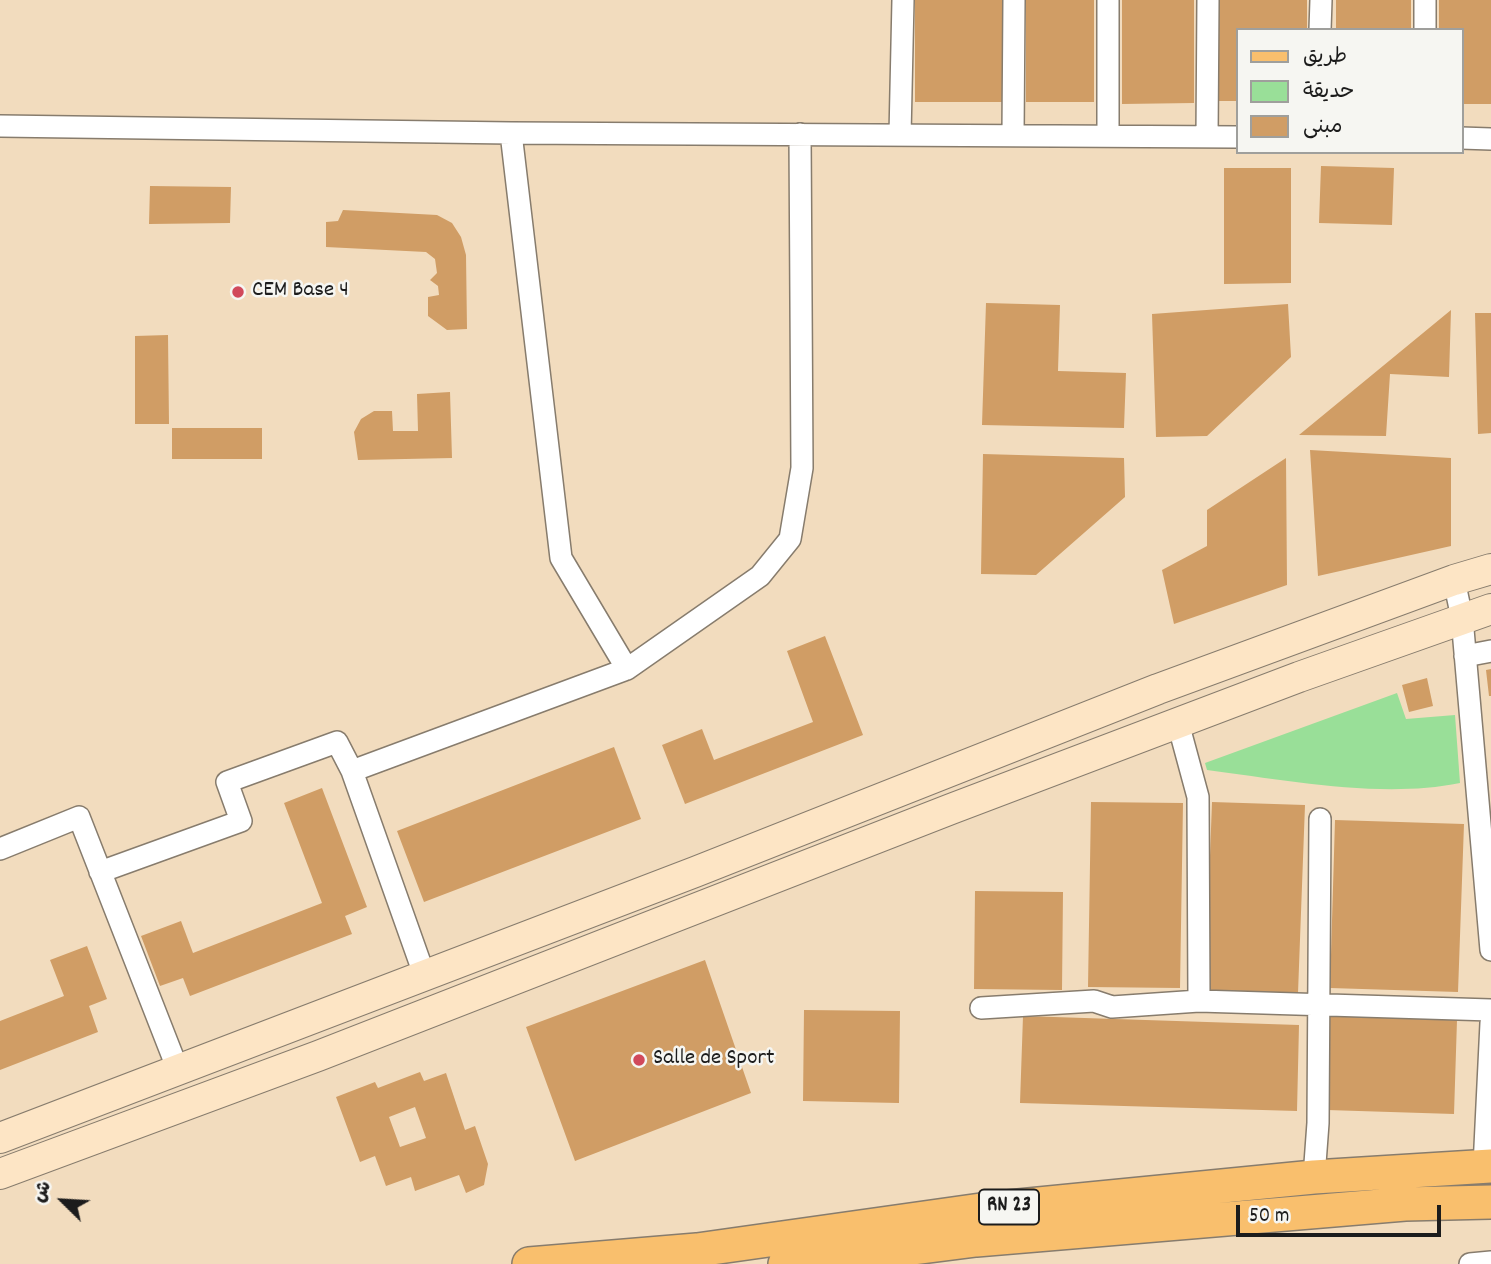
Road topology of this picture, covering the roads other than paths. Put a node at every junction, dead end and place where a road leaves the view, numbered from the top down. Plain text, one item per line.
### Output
1 (903, 0) edge
2 (1014, 0) edge
3 (1108, 0) edge
4 (1208, 0) edge
5 (1321, 0) edge
6 (1425, 0) edge
7 (1320, 28) edge
8 (1425, 28) edge
9 (0, 126) edge
10 (512, 133) junction
11 (800, 134) junction
12 (900, 135) junction
13 (1013, 135) junction
14 (1108, 136) junction
15 (1207, 137) junction
16 (1236, 137) edge
17 (1463, 138) edge
18 (1491, 139) edge
19 (1491, 569) edge
20 (1454, 580) junction
21 (1491, 609) edge
22 (1462, 618) junction
23 (1491, 651) edge
24 (1465, 656) junction
25 (627, 669) junction
26 (1178, 723) junction
27 (352, 771) junction
28 (1485, 806) edge
29 (1320, 819) dead end
30 (0, 849) edge
31 (100, 872) junction
32 (1491, 950) edge
33 (424, 974) junction
34 (1199, 1001) junction
35 (1320, 1006) junction
36 (981, 1008) dead end
37 (1491, 1010) edge
38 (1491, 1023) edge
39 (178, 1070) junction
40 (0, 1138) edge
41 (1488, 1166) edge
42 (0, 1174) edge
43 (1314, 1177) junction
44 (1491, 1202) edge
45 (1491, 1262) edge
46 (528, 1264) edge
47 (785, 1264) edge
48 (1470, 1264) edge

1 - 12 street
2 - 13 street
3 - 14 street
4 - 15 street
5 - 7 street
6 - 8 street
9 - 10 street
10 - 11 street
10 - 25 street
11 - 12 street
11 - 25 street
12 - 13 street
13 - 14 street
14 - 15 street
15 - 16 street
17 - 18 street
19 - 20 main road
20 - 22 street
20 - 33 main road
21 - 22 main road
22 - 24 street
22 - 26 main road
23 - 24 street
24 - 28 street
25 - 27 street
26 - 34 street
26 - 42 main road
27 - 31 street
27 - 33 street
28 - 32 street
29 - 35 street
30 - 31 street
31 - 39 street
33 - 39 main road
34 - 35 street
34 - 36 street
35 - 37 street
35 - 43 street
38 - 41 street
39 - 40 main road
41 - 43 main road, RN 23
43 - 46 main road, RN 23
44 - 47 main road, RN 23
45 - 48 street

